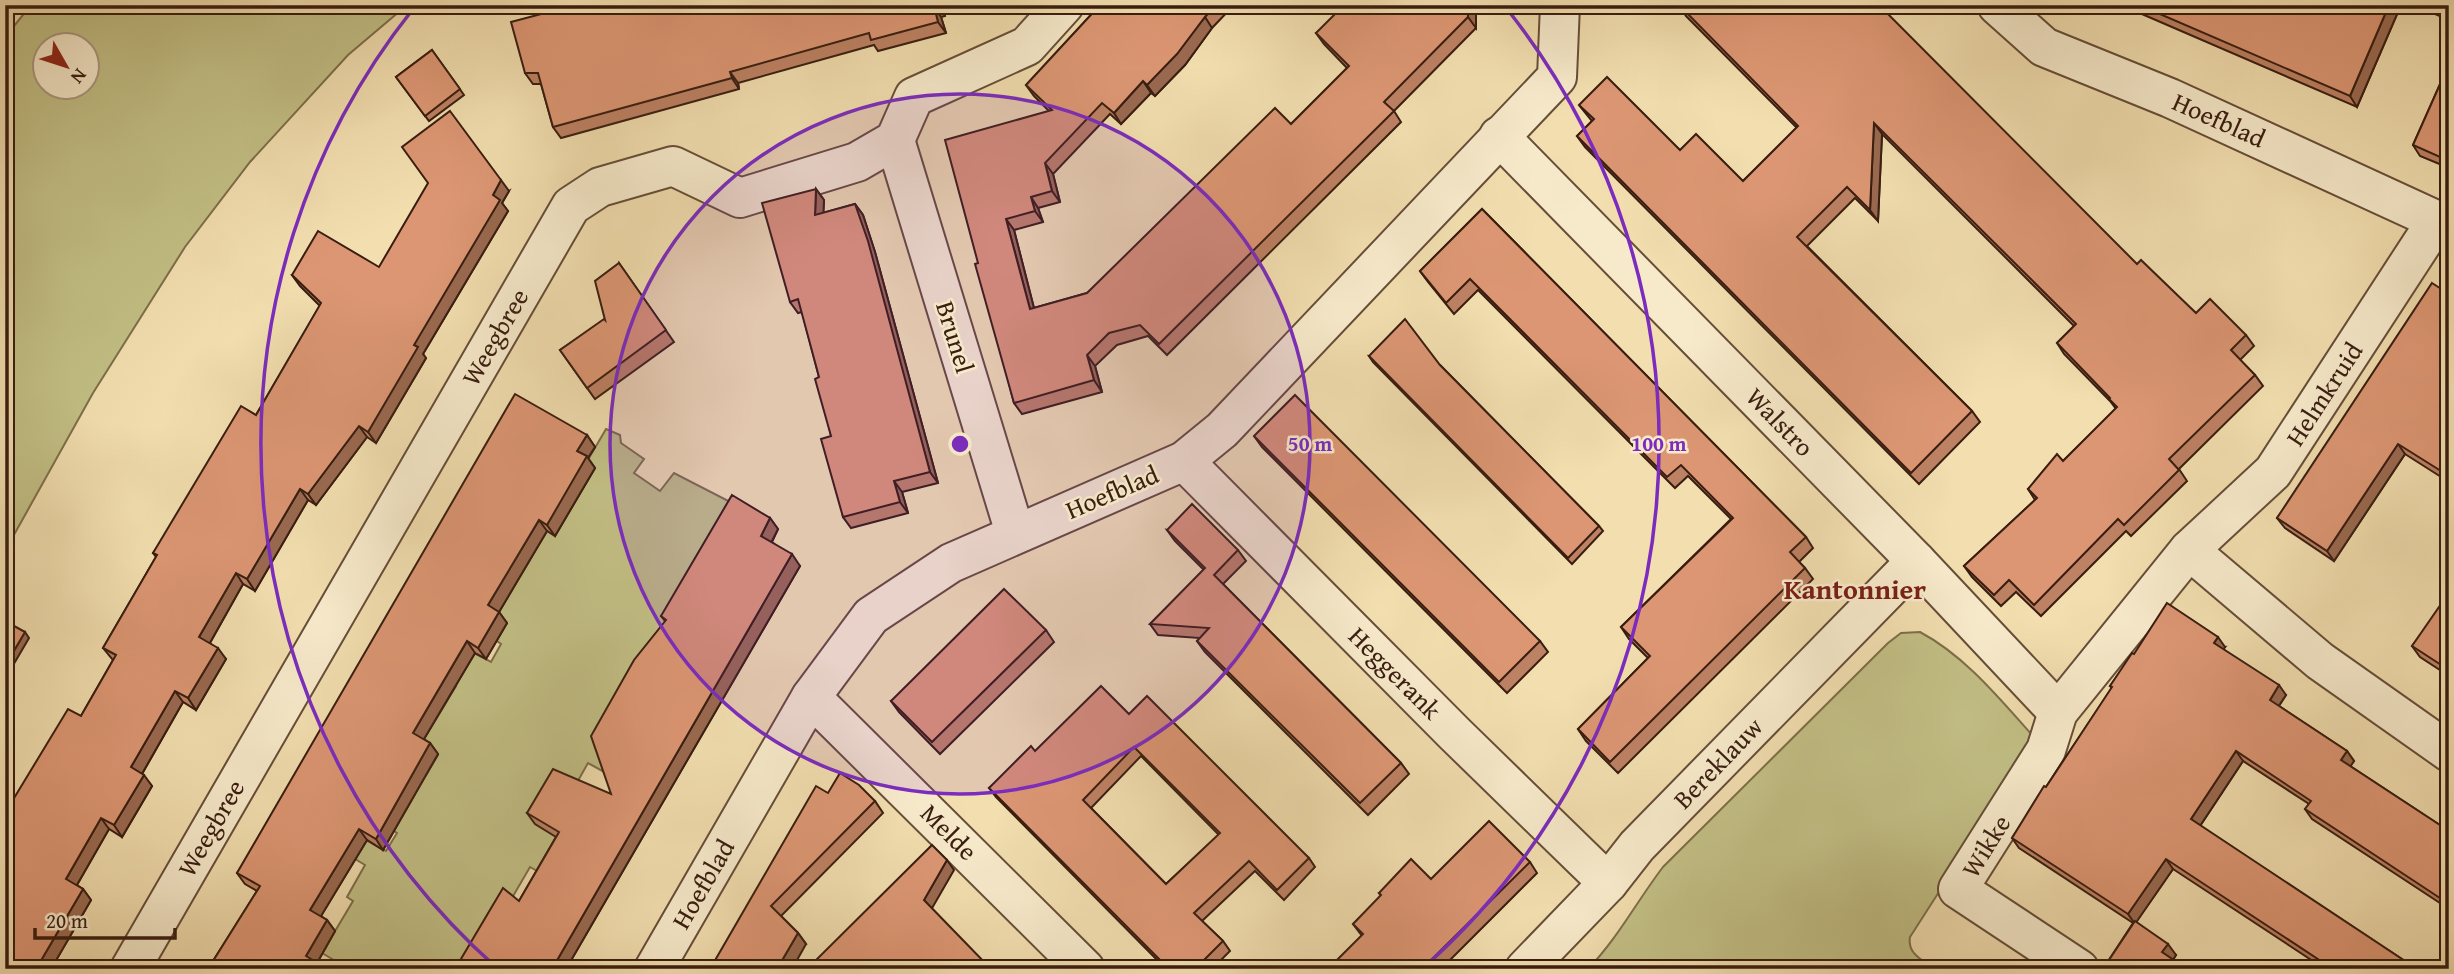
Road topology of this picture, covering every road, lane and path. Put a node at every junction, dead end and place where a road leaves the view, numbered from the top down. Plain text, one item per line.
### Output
1 (1064, 5) edge
2 (1560, 5) edge
3 (1997, 5) edge
4 (1499, 136) junction
5 (895, 140) junction
6 (2443, 223) edge
7 (1184, 461) junction
8 (1014, 533) junction
9 (2189, 550) junction
10 (1916, 561) junction
11 (811, 697) junction
12 (2058, 712) junction
13 (2449, 752) edge
14 (1608, 883) junction
15 (130, 969) edge
16 (654, 969) edge
17 (1085, 969) edge
18 (1525, 969) edge
19 (2079, 969) edge

1 - 5 street
2 - 4 street, Hoefblad
3 - 6 street, Hoefblad
4 - 7 street, Hoefblad
4 - 10 street, Walstro
5 - 8 street, Brunel
5 - 15 street, Weegbree
6 - 9 street, Helmkruid
7 - 8 street, Hoefblad
7 - 14 street, Heggerank
8 - 11 street, Hoefblad
9 - 12 street, Helmkruid
9 - 13 street
10 - 12 street, Walstro
10 - 14 street, Bereklauw
11 - 16 street, Hoefblad
11 - 17 street, Melde
12 - 19 street, Wikke
14 - 18 street, Bereklauw

